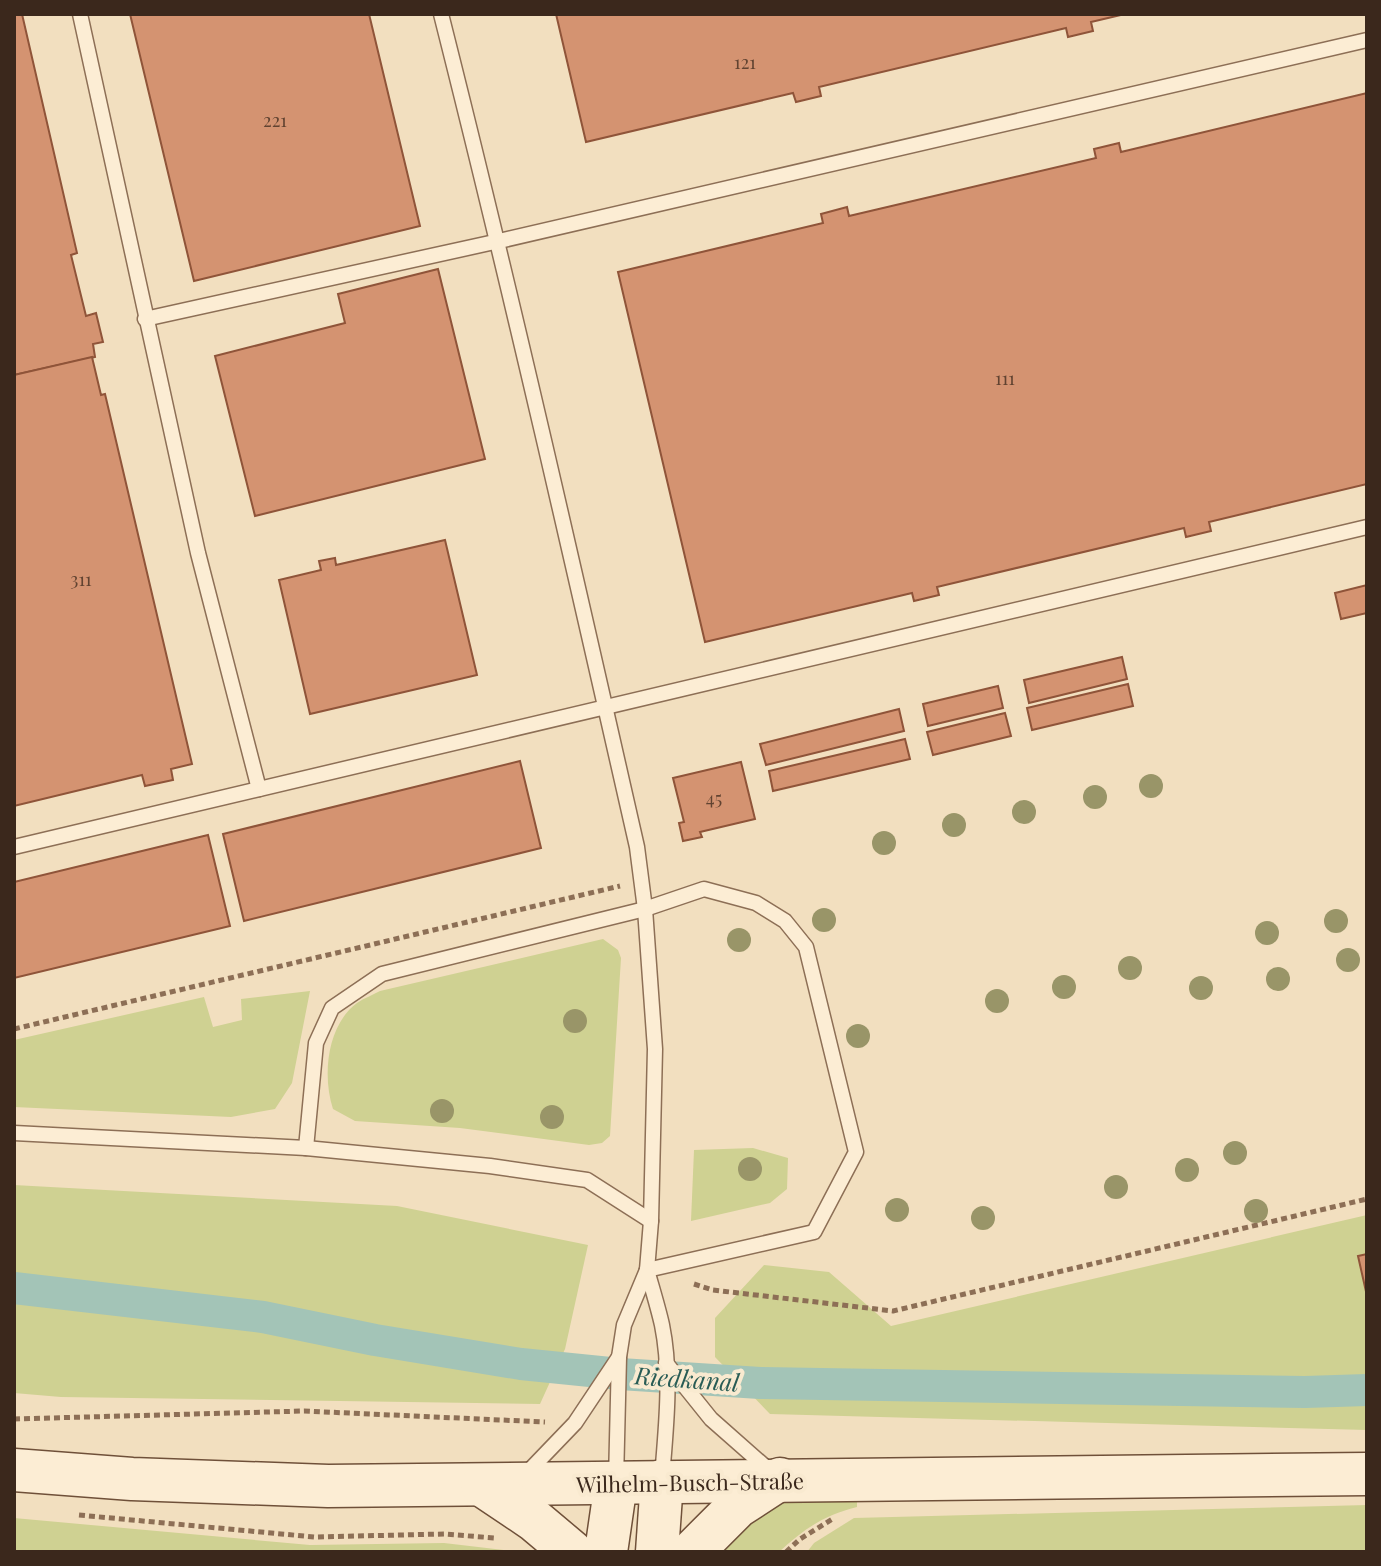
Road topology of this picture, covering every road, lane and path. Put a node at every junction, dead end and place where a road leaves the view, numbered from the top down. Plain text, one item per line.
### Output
1 (80, 14) edge
2 (441, 14) edge
3 (1367, 40) edge
4 (499, 241) junction
5 (145, 319) junction
6 (1367, 527) edge
7 (605, 707) junction
8 (259, 789) junction
9 (14, 847) edge
10 (641, 881) junction
11 (645, 909) junction
12 (14, 1029) edge
13 (14, 1133) edge
14 (306, 1148) junction
15 (1367, 1199) edge
16 (651, 1221) junction
17 (647, 1270) junction
18 (619, 1357) junction
19 (665, 1363) junction
20 (14, 1419) edge
21 (575, 1423) junction
22 (14, 1470) edge
23 (1367, 1474) edge
24 (780, 1479) junction
25 (662, 1481) junction
26 (616, 1483) junction
27 (498, 1486) junction
28 (77, 1514) dead end
29 (502, 1540) dead end
30 (572, 1552) edge
31 (606, 1552) edge
32 (657, 1552) edge
33 (692, 1552) edge

1 - 5 lane
2 - 4 lane
3 - 4 lane
4 - 5 lane
4 - 7 lane
5 - 8 lane
6 - 7 lane
7 - 8 lane
7 - 10 lane
8 - 9 lane
10 - 11 lane
10 - 12 path
11 - 14 lane
11 - 16 lane
11 - 17 lane
13 - 14 lane
14 - 16 lane
15 - 17 path
16 - 17 lane
17 - 18 lane
17 - 19 lane
18 - 21 lane
18 - 26 lane
19 - 24 lane
19 - 25 lane
20 - 21 path
21 - 27 lane
22 - 27 main road, Wilhelm-Busch-Straße
23 - 24 main road, Wilhelm-Busch-Straße
24 - 25 main road, Wilhelm-Busch-Straße
24 - 33 main road
25 - 26 main road, Wilhelm-Busch-Straße
25 - 32 main road
26 - 27 main road, Wilhelm-Busch-Straße
26 - 31 main road
27 - 30 main road
28 - 29 path

